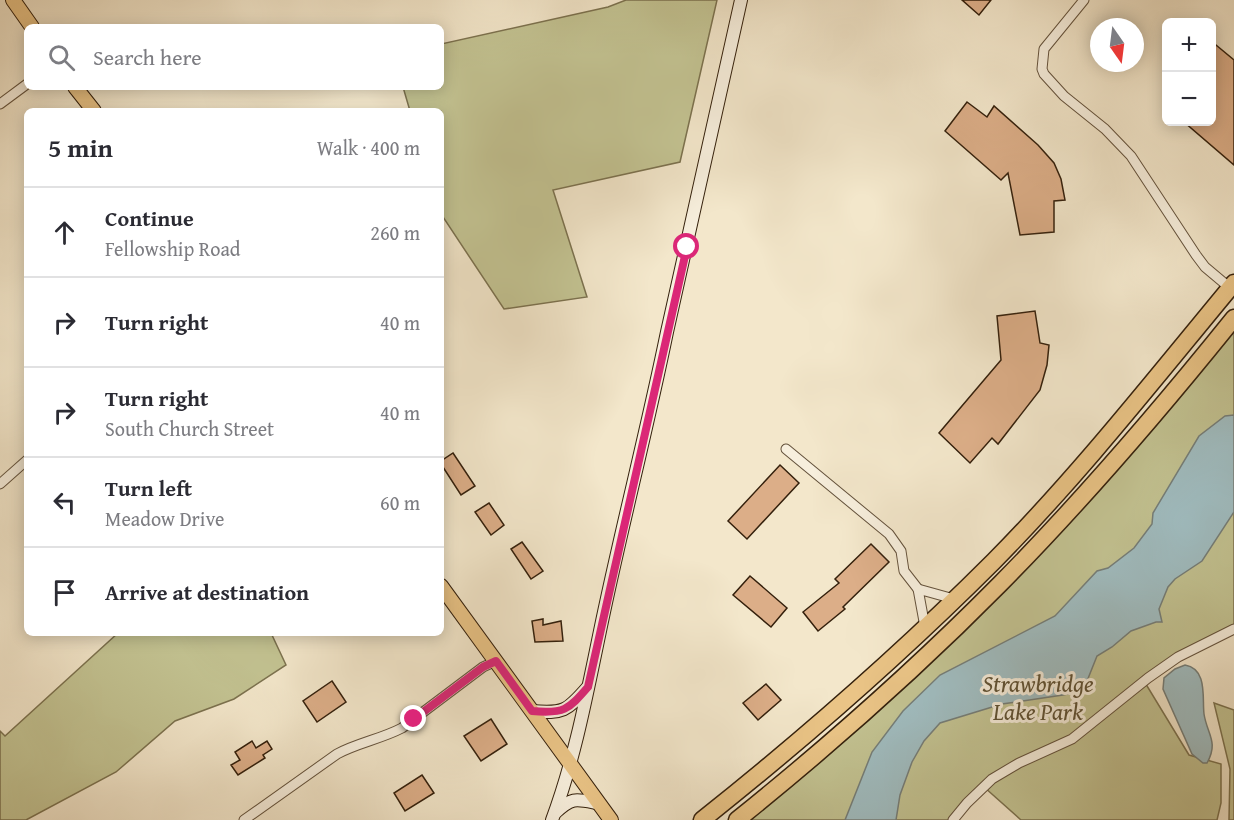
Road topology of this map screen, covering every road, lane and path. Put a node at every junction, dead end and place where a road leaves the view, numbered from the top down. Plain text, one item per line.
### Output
1 (13, 0) edge
2 (741, 0) edge
3 (1084, 0) edge
4 (30, 24) edge
5 (24, 86) edge
6 (77, 90) edge
7 (0, 104) edge
8 (92, 108) edge
9 (1232, 286) edge
10 (1234, 318) edge
11 (786, 449) dead end
12 (24, 463) edge
13 (0, 484) edge
14 (444, 590) edge
15 (918, 590) junction
16 (954, 599) junction
17 (926, 627) junction
18 (1234, 628) edge
19 (496, 661) junction
20 (588, 687) junction
21 (532, 711) junction
22 (570, 764) junction
23 (597, 803) junction
24 (554, 817) edge
25 (244, 820) edge
26 (611, 820) edge
27 (702, 820) edge
28 (737, 820) edge
29 (953, 820) edge

1 - 4 main road
2 - 20 street
3 - 9 street
5 - 7 street
6 - 8 main road
9 - 16 highway
10 - 28 highway
11 - 15 street
12 - 13 street
14 - 19 main road
15 - 16 street
15 - 17 street
16 - 17 highway
17 - 27 highway
18 - 29 street
19 - 21 main road
19 - 25 street
20 - 21 street
20 - 22 street
21 - 22 main road
22 - 23 main road
22 - 24 street
23 - 24 street
23 - 26 main road

